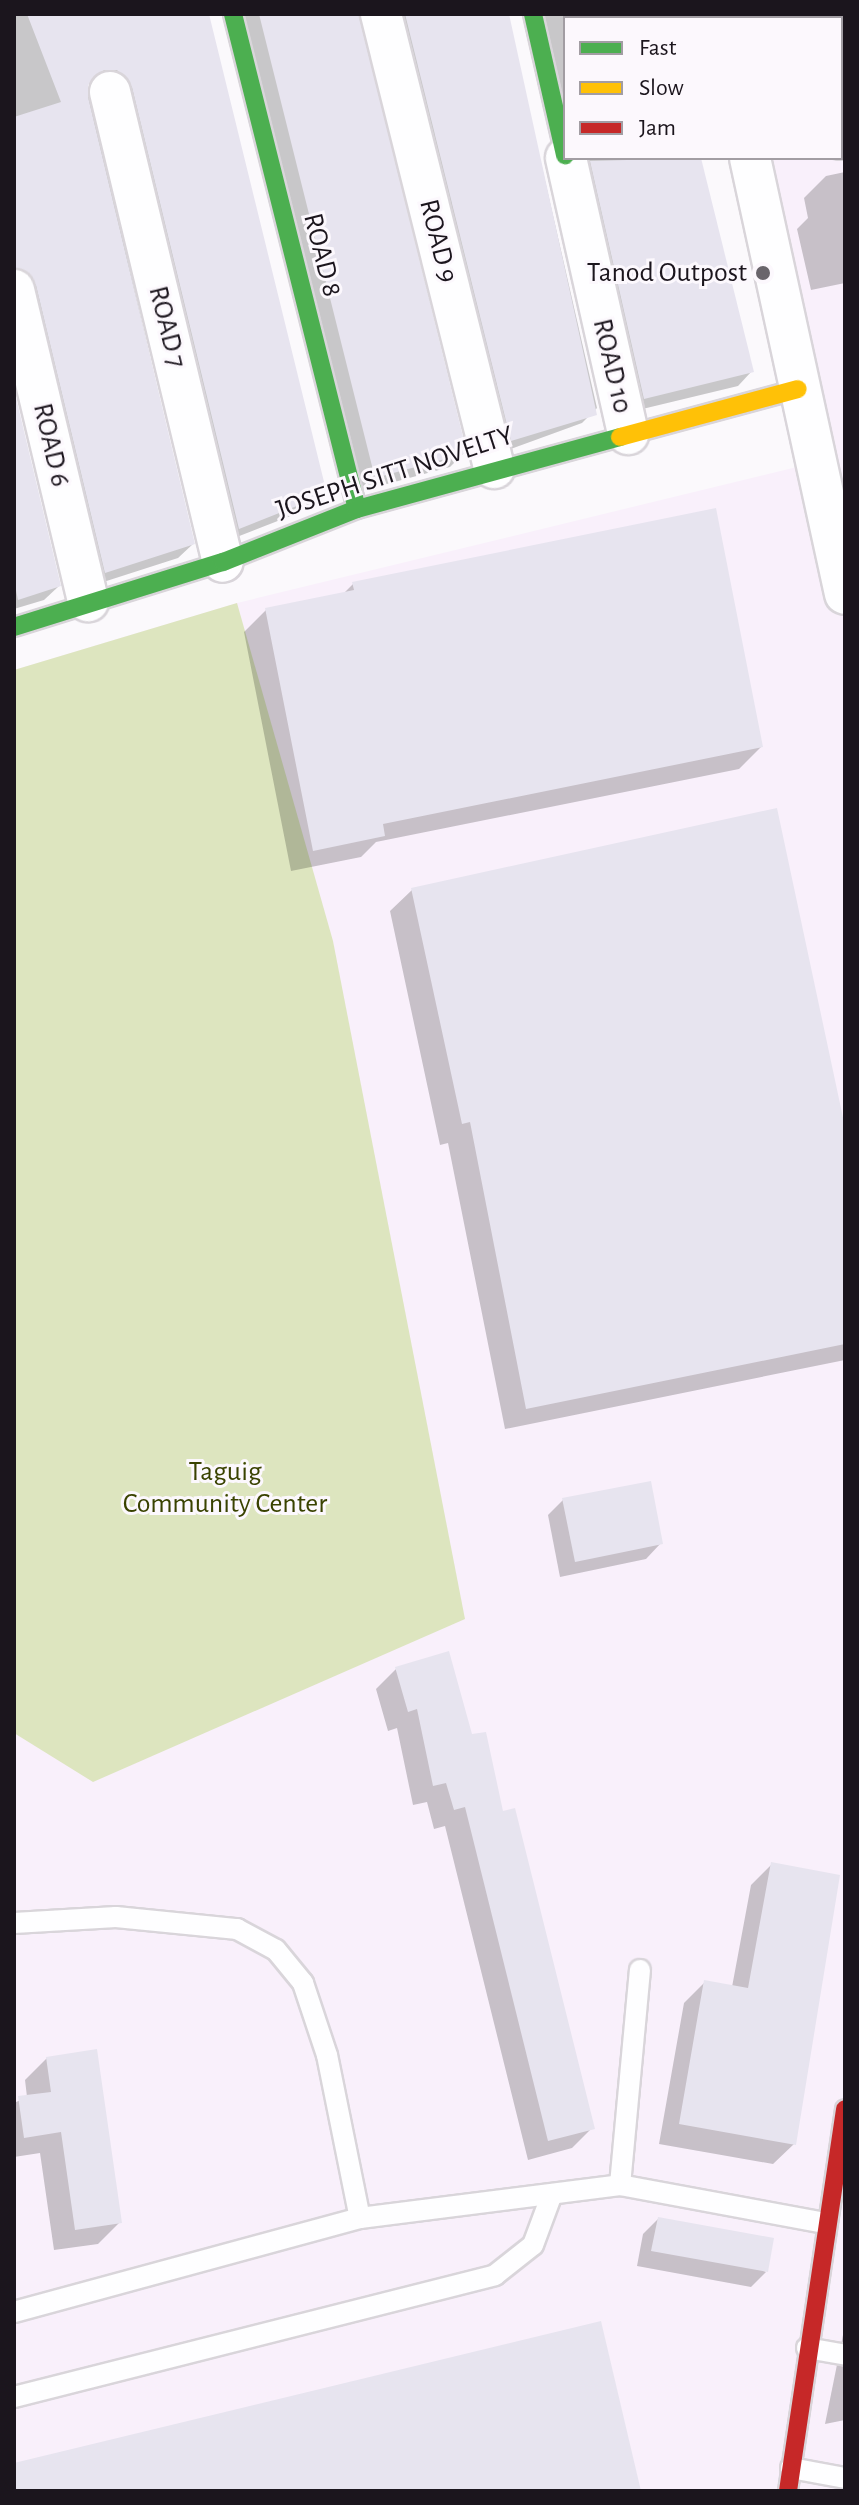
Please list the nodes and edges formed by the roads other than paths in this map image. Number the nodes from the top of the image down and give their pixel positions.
1 (233, 14) edge
2 (381, 14) edge
3 (533, 14) edge
4 (110, 92) dead end
5 (563, 148) edge
6 (566, 160) edge
7 (755, 160) edge
8 (14, 290) edge
9 (798, 389) junction
10 (628, 434) junction
11 (494, 468) junction
12 (357, 509) junction
13 (223, 562) junction
14 (845, 594) edge
15 (88, 601) junction
16 (14, 627) edge
17 (14, 1923) edge
18 (640, 1970) dead end
19 (845, 2109) edge
20 (842, 2152) edge
21 (620, 2185) junction
22 (552, 2194) junction
23 (360, 2218) junction
24 (826, 2223) junction
25 (14, 2312) edge
26 (807, 2348) junction
27 (845, 2355) edge
28 (14, 2397) edge
29 (791, 2468) junction
30 (845, 2478) edge
31 (788, 2491) edge

1 - 12 street, ROAD 8
2 - 11 street, ROAD 9
3 - 5 street, ROAD 10
4 - 13 street, ROAD 7
6 - 10 street, ROAD 10
7 - 9 street
8 - 15 street, ROAD 6
9 - 10 street, JOSEPH SITT NOVELTY
9 - 14 street
10 - 11 street, JOSEPH SITT NOVELTY
11 - 12 street, JOSEPH SITT NOVELTY
12 - 13 street, JOSEPH SITT NOVELTY
13 - 15 street, JOSEPH SITT NOVELTY
15 - 16 street, JOSEPH SITT NOVELTY
17 - 23 lane
18 - 21 lane
19 - 20 street
20 - 24 street
21 - 22 lane
21 - 24 lane
22 - 23 lane
22 - 28 lane
23 - 25 lane
24 - 26 street
26 - 27 lane
26 - 29 street
29 - 30 lane
29 - 31 street

